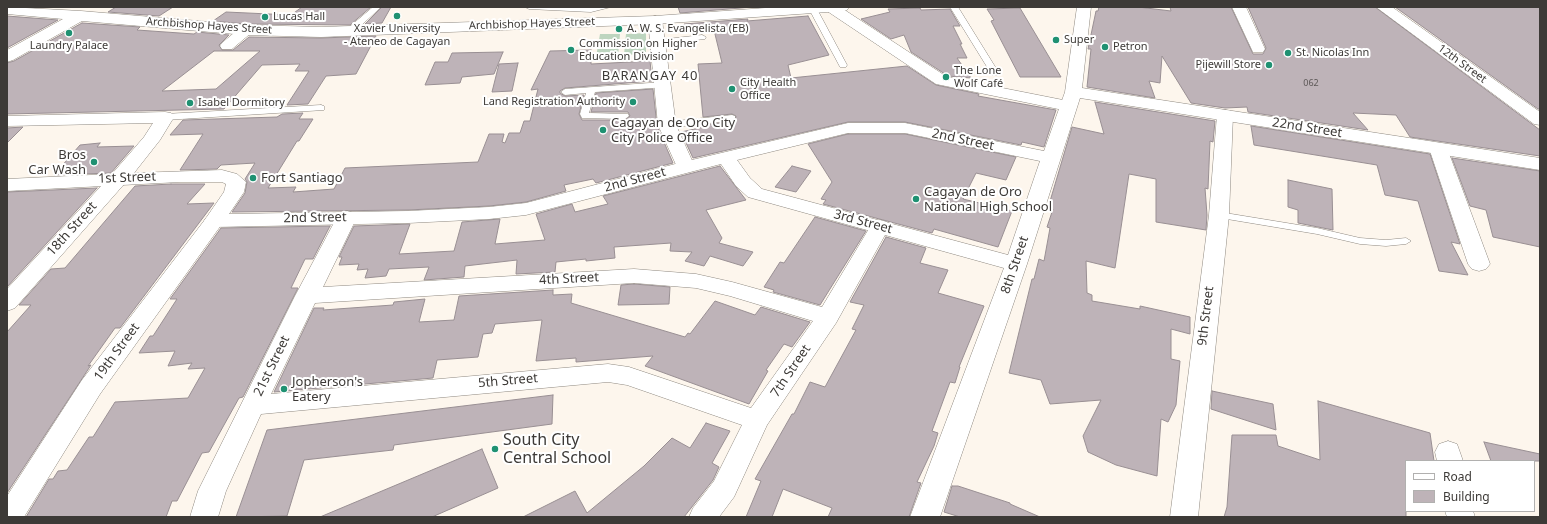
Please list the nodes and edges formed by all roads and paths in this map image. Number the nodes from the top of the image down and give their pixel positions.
1 (95, 7) edge
2 (377, 7) edge
3 (530, 7) edge
4 (613, 7) edge
5 (837, 7) edge
6 (954, 7) edge
7 (1084, 7) edge
8 (1238, 7) edge
9 (1383, 7) edge
10 (814, 9) junction
11 (7, 10) edge
12 (607, 14) edge
13 (79, 16) junction
14 (655, 20) junction
15 (246, 30) junction
16 (350, 32) junction
17 (702, 37) dead end
18 (658, 42) junction
19 (227, 46) dead end
20 (1258, 49) dead end
21 (9, 54) edge
22 (844, 65) dead end
23 (995, 73) dead end
24 (664, 85) junction
25 (591, 91) junction
26 (565, 92) dead end
27 (1071, 99) junction
28 (321, 108) dead end
29 (625, 116) dead end
30 (1224, 116) junction
31 (165, 117) junction
32 (732, 118) dead end
33 (1540, 120) edge
34 (7, 121) edge
35 (667, 126) junction
36 (1438, 148) junction
37 (726, 158) junction
38 (1051, 158) junction
39 (1540, 164) edge
40 (686, 167) junction
41 (119, 178) junction
42 (7, 184) edge
43 (234, 192) joint
44 (1219, 215) junction
45 (347, 217) junction
46 (214, 221) junction
47 (880, 226) junction
48 (1406, 240) dead end
49 (1016, 264) junction
50 (1479, 264) dead end
51 (306, 296) junction
52 (7, 302) edge
53 (828, 317) junction
54 (253, 405) junction
55 (757, 420) junction
56 (9, 517) edge
57 (204, 517) edge
58 (703, 517) edge
59 (925, 517) edge
60 (1184, 517) edge

1 - 13 street
2 - 16 lane
3 - 12 lane
4 - 12 lane
5 - 10 street, Archbishop Hayes Street
5 - 27 street
6 - 23 lane
7 - 27 street, 8th Street
8 - 20 street
9 - 33 street, 12th Street
10 - 14 street, Archbishop Hayes Street
10 - 22 lane
11 - 13 street, Archbishop Hayes Street
12 - 14 street, Archbishop Hayes Street
12 - 16 street, Archbishop Hayes Street
13 - 15 street, Archbishop Hayes Street
13 - 21 street
14 - 18 street
15 - 16 street, Archbishop Hayes Street
15 - 19 street
17 - 18 lane
18 - 24 street
24 - 25 lane
24 - 35 street
25 - 26 lane
25 - 29 lane
27 - 30 street, 22nd Street
27 - 38 street, 8th Street
28 - 31 lane
30 - 36 street, 22nd Street
30 - 44 street, 9th Street
31 - 34 street
31 - 41 street, 18th Street
32 - 35 lane
35 - 40 street
36 - 39 street, 22nd Street
36 - 50 street
37 - 38 street, 2nd Street
37 - 40 street, 2nd Street
37 - 47 street, 3rd Street
38 - 49 street, 8th Street
40 - 45 street, 2nd Street
41 - 42 street, 1st Street
41 - 43 street, 1st Street
41 - 52 street, 18th Street
43 - 46 street, 19th Street
44 - 48 lane
44 - 60 street, 9th Street
45 - 46 street, 2nd Street
45 - 51 street, 21st Street
46 - 56 street, 19th Street
47 - 49 street, 3rd Street
47 - 53 street, 7th Street
49 - 59 street, 8th Street
51 - 53 street, 4th Street
51 - 54 street, 21st Street
53 - 55 street, 7th Street
54 - 55 street, 5th Street
54 - 57 street, 21st Street
55 - 58 street, 7th Street

